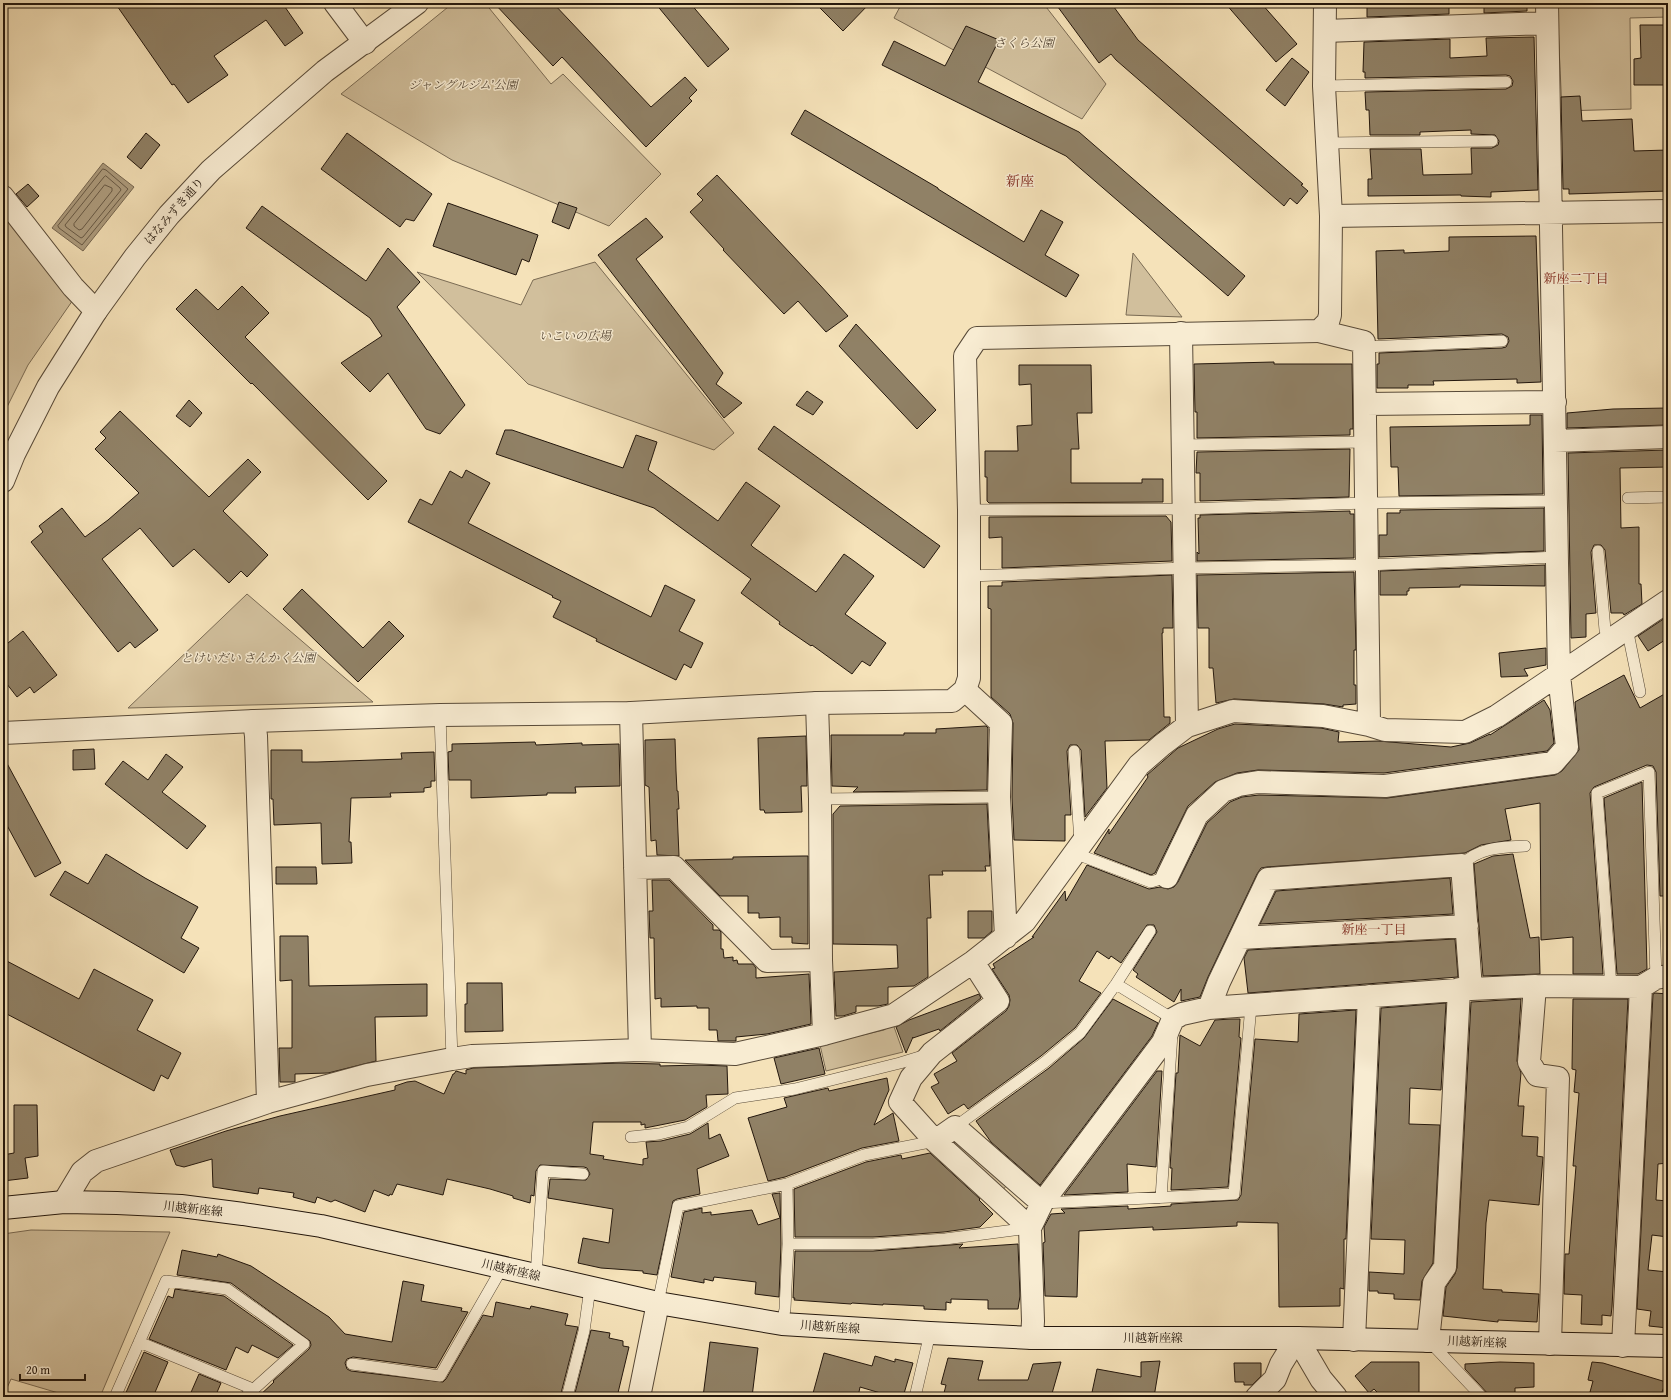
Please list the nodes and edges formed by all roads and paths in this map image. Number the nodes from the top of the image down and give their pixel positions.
1 (335, 3) edge
2 (417, 3) edge
3 (1325, 3) edge
4 (1547, 13) edge
5 (1325, 31) junction
6 (365, 43) junction
7 (1506, 82) dead end
8 (1324, 86) junction
9 (1492, 141) dead end
10 (1327, 144) junction
11 (3, 197) edge
12 (1668, 211) edge
13 (1552, 213) junction
14 (1330, 216) junction
15 (96, 311) junction
16 (1319, 331) junction
17 (1181, 333) junction
18 (1502, 341) dead end
19 (1364, 347) junction
20 (1555, 402) junction
21 (1366, 404) junction
22 (1668, 437) edge
23 (1555, 441) junction
24 (1366, 442) junction
25 (1183, 445) junction
26 (3, 481) edge
27 (1668, 497) edge
28 (1628, 498) dead end
29 (1556, 501) junction
30 (1366, 503) junction
31 (1184, 509) junction
32 (970, 510) junction
33 (1598, 551) dead end
34 (1557, 557) junction
35 (1368, 564) junction
36 (1185, 568) junction
37 (969, 576) junction
38 (1668, 601) edge
39 (1618, 634) junction
40 (1559, 675) junction
41 (965, 690) junction
42 (1640, 692) dead end
43 (817, 704) junction
44 (631, 713) junction
45 (440, 716) junction
46 (254, 721) junction
47 (1369, 725) junction
48 (1187, 726) junction
49 (3, 733) edge
50 (1074, 751) dead end
51 (999, 797) junction
52 (820, 800) junction
53 (1525, 846) dead end
54 (1077, 849) junction
55 (1462, 865) junction
56 (635, 868) junction
57 (1167, 877) joint
58 (1467, 926) junction
59 (1150, 931) dead end
60 (1006, 937) junction
61 (1241, 938) junction
62 (821, 960) junction
63 (973, 962) junction
64 (1655, 980) edge
65 (1116, 984) junction
66 (1535, 986) junction
67 (1611, 987) junction
68 (1465, 989) junction
69 (1370, 996) junction
70 (1251, 1006) junction
71 (1209, 1008) junction
72 (1174, 1019) junction
73 (824, 1034) junction
74 (640, 1050) junction
75 (932, 1053) junction
76 (452, 1059) junction
77 (268, 1102) junction
78 (955, 1127) junction
79 (631, 1137) dead end
80 (935, 1141) junction
81 (583, 1174) dead end
82 (787, 1184) junction
83 (1161, 1198) junction
84 (64, 1202) junction
85 (1042, 1202) junction
86 (3, 1208) edge
87 (1030, 1228) junction
88 (788, 1244) junction
89 (502, 1268) junction
90 (536, 1276) junction
91 (590, 1288) junction
92 (658, 1303) junction
93 (782, 1324) junction
94 (930, 1333) junction
95 (1032, 1338) junction
96 (1297, 1338) junction
97 (1354, 1340) junction
98 (1428, 1341) junction
99 (139, 1342) junction
100 (1550, 1344) junction
101 (1623, 1346) junction
102 (1668, 1346) edge
103 (352, 1364) dead end
104 (249, 1393) edge
105 (115, 1397) edge
106 (567, 1397) edge
107 (639, 1397) edge
108 (915, 1397) edge
109 (1257, 1397) edge
110 (1336, 1397) edge
111 (1482, 1397) edge

1 - 6 street
2 - 6 street, はなみずき通り
3 - 5 street
4 - 5 street
4 - 13 street
5 - 8 street
6 - 15 street, はなみずき通り
7 - 8 lane
8 - 10 street
9 - 10 lane
10 - 14 street
11 - 15 street
12 - 13 street
13 - 14 street
13 - 20 street
14 - 16 street
15 - 26 street, はなみずき通り
16 - 17 street
16 - 19 street
17 - 25 street
17 - 32 street
18 - 19 lane
19 - 21 street
20 - 21 street
20 - 23 street
21 - 24 street
22 - 23 street
23 - 29 street
24 - 25 lane
24 - 30 street
25 - 31 street
27 - 28 lane
29 - 30 lane
29 - 34 street
30 - 31 lane
30 - 35 street
31 - 32 lane
31 - 36 street
32 - 37 street
33 - 39 lane
34 - 35 lane
34 - 40 street
35 - 36 lane
35 - 47 street
36 - 37 lane
36 - 48 street
37 - 41 street
38 - 39 street
39 - 40 street
39 - 42 lane
40 - 47 street
40 - 57 street
41 - 43 street
41 - 51 street
43 - 44 street
43 - 52 street
44 - 45 street
44 - 56 street
45 - 46 street
45 - 76 lane
46 - 49 street
46 - 77 street
47 - 48 street
48 - 54 street
50 - 54 lane
51 - 52 lane
51 - 60 street
52 - 62 street
53 - 55 lane
54 - 57 lane
54 - 60 street
55 - 58 street
55 - 61 street
56 - 62 street
56 - 74 street
58 - 61 street
58 - 68 street
59 - 65 lane
60 - 63 street
61 - 71 street
62 - 73 street
63 - 73 street
63 - 75 street
64 - 67 street
64 - 67 lane
64 - 101 street
65 - 72 lane
65 - 78 lane
66 - 67 street
66 - 68 street
66 - 100 street
68 - 69 street
68 - 98 street
69 - 70 street
69 - 97 street
70 - 71 street
70 - 83 lane
71 - 72 street
72 - 83 lane
72 - 85 street
73 - 74 street
74 - 76 street
75 - 79 lane
75 - 80 street
76 - 77 street
77 - 84 street
78 - 80 street
78 - 85 street
80 - 82 lane
80 - 87 street
81 - 90 lane
82 - 88 lane
82 - 92 lane
83 - 85 lane
84 - 86 street, 川越新座線
84 - 89 street, 川越新座線
85 - 87 street
87 - 88 lane
87 - 95 street
88 - 93 lane
89 - 90 street, 川越新座線
89 - 103 lane
90 - 91 street, 川越新座線
91 - 92 street, 川越新座線
91 - 106 lane
92 - 93 street, 川越新座線
92 - 107 street
93 - 94 street, 川越新座線
94 - 95 street, 川越新座線
94 - 108 lane
95 - 96 street, 川越新座線
96 - 97 street, 川越新座線
96 - 109 street
96 - 110 street
97 - 98 street, 川越新座線
98 - 100 street, 川越新座線
98 - 111 lane
99 - 104 lane
99 - 104 lane
99 - 105 lane
100 - 101 street, 川越新座線
101 - 102 street, 川越新座線

